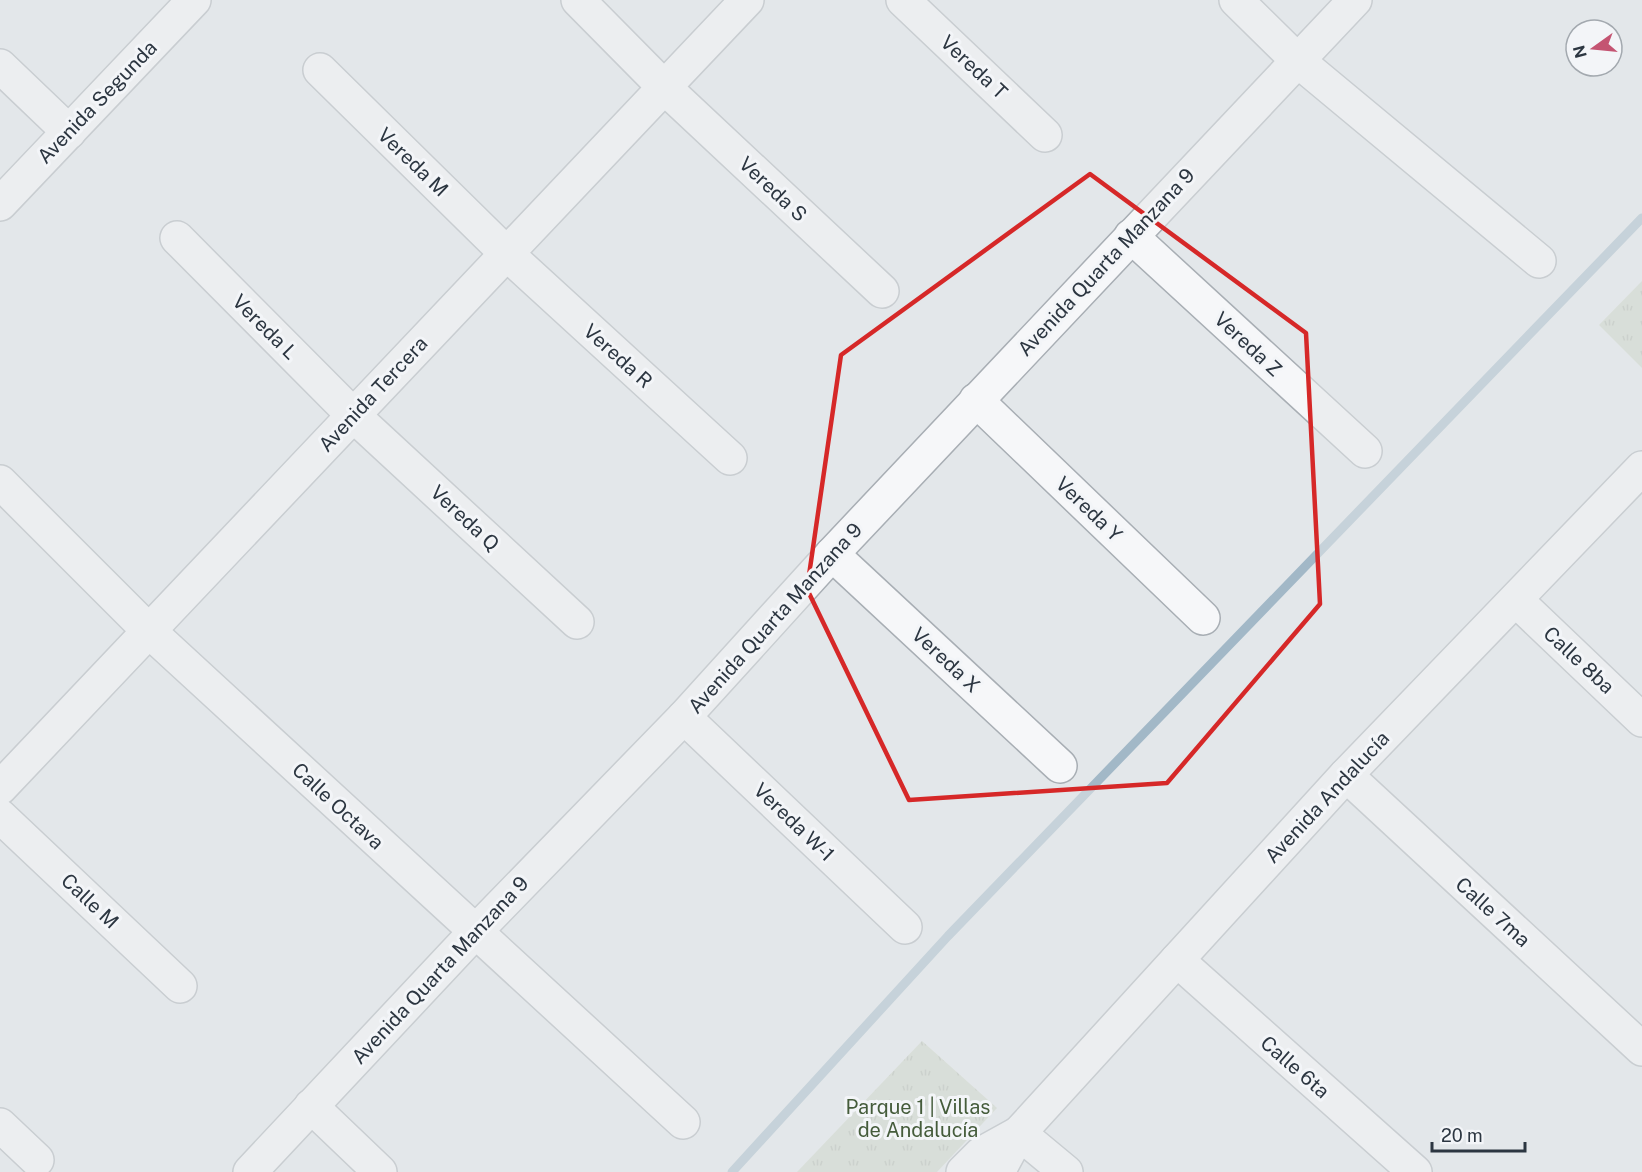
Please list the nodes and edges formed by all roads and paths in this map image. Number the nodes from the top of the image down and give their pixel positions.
1 (194, 0) edge
2 (578, 0) edge
3 (747, 0) edge
4 (903, 0) edge
5 (1236, 0) edge
6 (1355, 0) edge
7 (1297, 60) junction
8 (0, 66) edge
9 (320, 70) dead end
10 (664, 87) junction
11 (69, 132) junction
12 (1045, 135) dead end
13 (0, 204) edge
14 (1131, 237) junction
15 (177, 238) dead end
16 (506, 254) junction
17 (1539, 261) dead end
18 (882, 291) dead end
19 (976, 400) junction
20 (353, 415) junction
21 (1365, 451) dead end
22 (730, 458) dead end
23 (1642, 468) edge
24 (0, 482) edge
25 (832, 554) junction
26 (1516, 600) junction
27 (1203, 618) dead end
28 (577, 622) dead end
29 (149, 631) junction
30 (684, 717) junction
31 (1642, 720) edge
32 (1060, 766) dead end
33 (1346, 775) junction
34 (0, 788) edge
35 (0, 816) edge
36 (904, 927) dead end
37 (475, 932) junction
38 (1177, 960) junction
39 (180, 986) dead end
40 (1642, 1049) edge
41 (311, 1106) junction
42 (683, 1122) dead end
43 (0, 1125) edge
44 (1019, 1133) junction
45 (37, 1160) dead end
46 (250, 1172) edge
47 (380, 1172) edge
48 (963, 1172) edge
49 (998, 1172) edge
50 (1066, 1172) edge
51 (1415, 1172) edge

1 - 11 street, Avenida Segunda
2 - 10 street, Vereda S
3 - 10 street, Avenida Tercera
4 - 12 street, Vereda T
5 - 7 street
6 - 7 street, Avenida Quarta Manzana 9
7 - 14 street, Avenida Quarta Manzana 9
7 - 17 street
8 - 11 street
9 - 16 street, Vereda M
10 - 16 street, Avenida Tercera
10 - 18 street, Vereda S
11 - 13 street, Avenida Segunda
14 - 19 street, Avenida Quarta Manzana 9
14 - 21 street, Vereda Z
15 - 20 street, Vereda L
16 - 20 street, Avenida Tercera
16 - 22 street, Vereda R
19 - 25 street, Avenida Quarta Manzana 9
19 - 27 street, Vereda Y
20 - 28 street, Vereda Q
20 - 29 street, Avenida Tercera
23 - 26 street, Avenida Andalucía
24 - 29 street, Calle Octava
25 - 30 street, Avenida Quarta Manzana 9
25 - 32 street, Vereda X
26 - 31 street, Calle 8ba
26 - 33 street, Avenida Andalucía
29 - 34 street, Avenida Tercera
29 - 37 street, Calle Octava
30 - 36 street, Vereda W-1
30 - 37 street, Avenida Quarta Manzana 9
33 - 38 street, Avenida Andalucía
33 - 40 street, Calle 7ma
35 - 39 street, Calle M
37 - 41 street, Avenida Quarta Manzana 9
37 - 42 street, Calle Octava
38 - 44 street, Avenida Andalucía
38 - 51 street, Calle 6ta
41 - 46 street, Avenida Quarta Manzana 9
41 - 47 street
43 - 45 street
44 - 48 street, Avenida Andalucía
44 - 49 street, Avenida Andalucía
44 - 50 street

